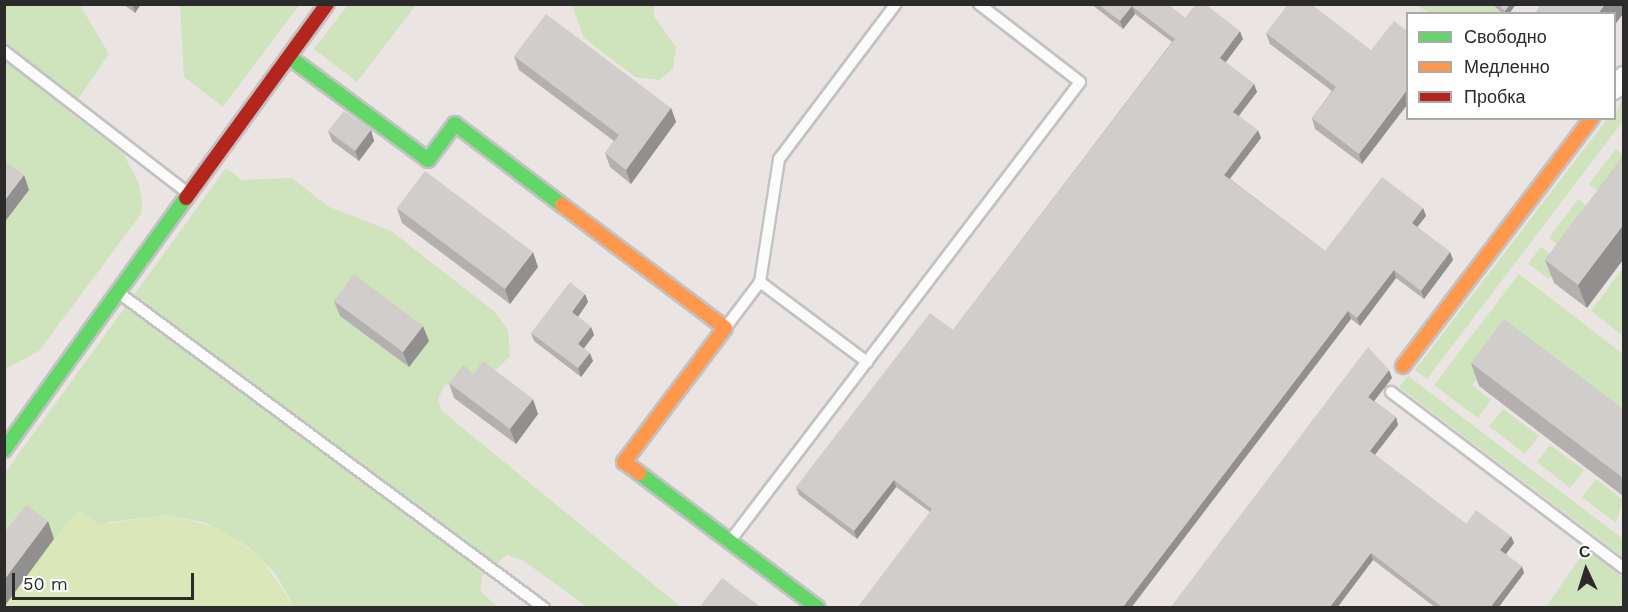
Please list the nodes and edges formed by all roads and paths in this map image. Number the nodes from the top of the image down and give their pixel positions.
1 (327, 4) edge
2 (896, 4) edge
3 (979, 4) edge
4 (4, 51) edge
5 (289, 57) junction
6 (1590, 120) edge
7 (189, 195) junction
8 (760, 282) junction
9 (118, 292) junction
10 (725, 328) junction
11 (867, 362) junction
12 (1403, 366) dead end
13 (1391, 392) dead end
14 (4, 450) edge
15 (730, 542) junction
16 (1623, 568) edge
17 (544, 608) edge
18 (818, 608) edge

1 - 5 street
2 - 8 lane
3 - 11 lane
4 - 7 lane
5 - 7 street
5 - 10 street
6 - 12 street
7 - 9 street
8 - 10 lane
8 - 11 lane
9 - 14 street
9 - 17 lane
10 - 15 street
11 - 15 lane
13 - 16 lane
15 - 18 street

